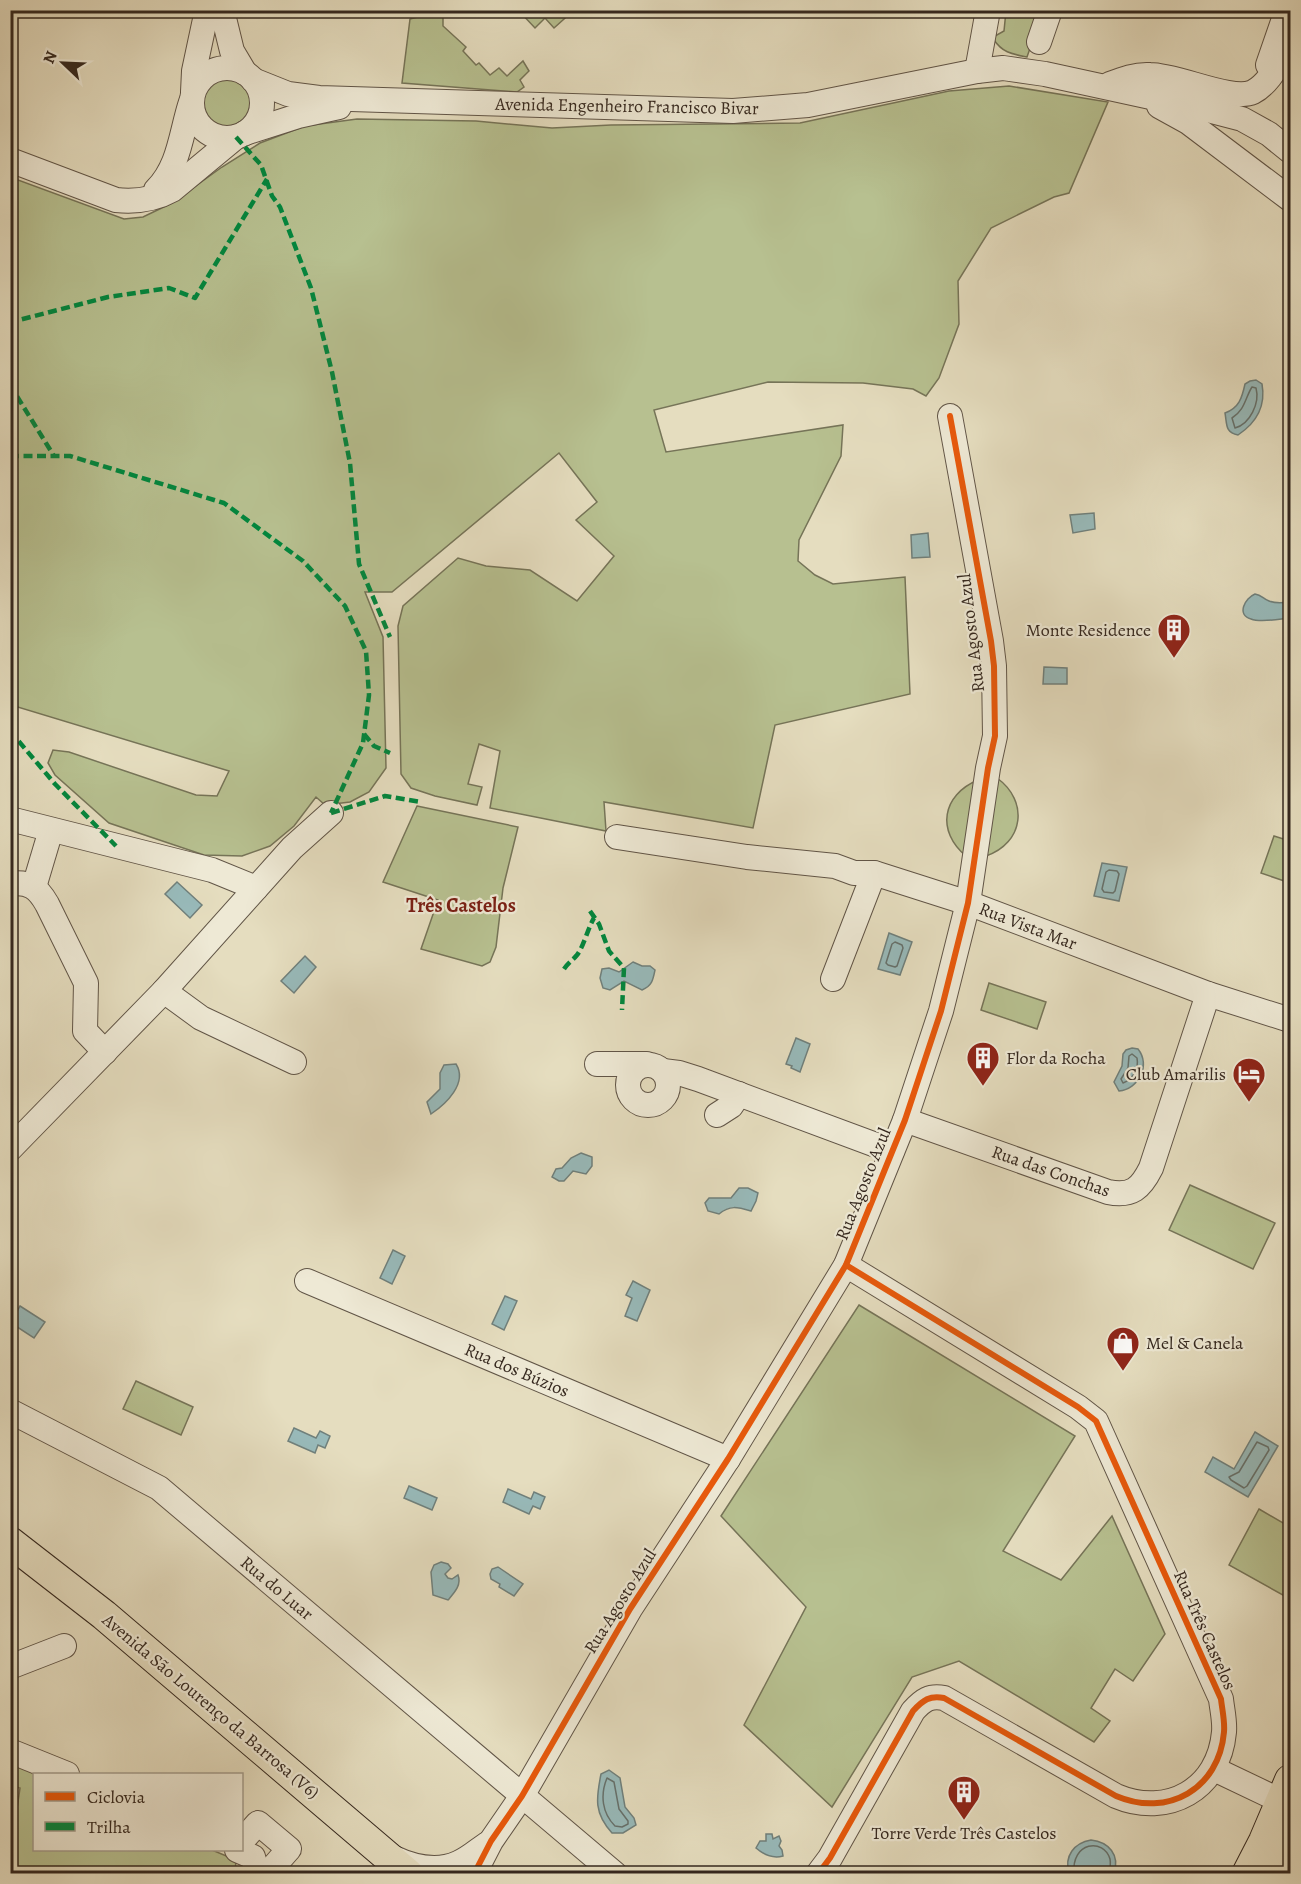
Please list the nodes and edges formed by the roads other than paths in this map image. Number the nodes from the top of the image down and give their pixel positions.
1 (207, 10) edge
2 (222, 10) edge
3 (988, 10) edge
4 (1050, 10) edge
5 (1287, 10) edge
6 (1039, 42) dead end
7 (1290, 46) edge
8 (977, 71) junction
9 (249, 76) junction
10 (1261, 85) junction
11 (1105, 86) junction
12 (1137, 92) junction
13 (192, 97) junction
14 (377, 100) junction
15 (240, 136) junction
16 (1290, 151) edge
17 (10, 160) edge
18 (146, 199) junction
19 (1290, 199) edge
20 (950, 416) dead end
21 (331, 813) dead end
22 (10, 819) edge
23 (51, 830) junction
24 (617, 837) dead end
25 (874, 873) junction
26 (22, 886) edge
27 (256, 888) junction
28 (968, 903) junction
29 (834, 979) dead end
30 (164, 991) junction
31 (1208, 994) junction
32 (1290, 1020) edge
33 (105, 1052) junction
34 (294, 1062) dead end
35 (597, 1064) dead end
36 (655, 1068) junction
37 (739, 1094) junction
38 (717, 1115) dead end
39 (905, 1120) junction
40 (10, 1149) edge
41 (886, 1149) junction
42 (846, 1265) junction
43 (307, 1281) dead end
44 (10, 1411) edge
45 (728, 1459) junction
46 (10, 1542) edge
47 (10, 1567) edge
48 (64, 1646) dead end
49 (10, 1667) edge
50 (10, 1751) edge
51 (1214, 1769) junction
52 (65, 1773) edge
53 (1286, 1790) edge
54 (522, 1796) junction
55 (1290, 1834) edge
56 (243, 1840) edge
57 (491, 1841) junction
58 (239, 1851) edge
59 (382, 1864) edge
60 (818, 1873) edge
61 (258, 1874) edge
62 (267, 1874) edge
63 (408, 1874) edge
64 (474, 1874) edge
65 (615, 1874) edge
66 (1247, 1874) edge
67 (1272, 1874) edge

1 - 13 street
2 - 9 street
3 - 8 street
4 - 6 street
5 - 10 street
7 - 10 street
8 - 11 street, Avenida Engenheiro Francisco Bivar
8 - 14 street, Avenida Engenheiro Francisco Bivar
9 - 13 street
9 - 14 street
9 - 15 street
10 - 11 street
11 - 12 street, Avenida Engenheiro Francisco Bivar
12 - 16 street, Avenida Engenheiro Francisco Bivar
12 - 19 street
13 - 15 street
13 - 18 street
14 - 15 street
15 - 18 street
17 - 18 street
20 - 28 street, Rua Agosto Azul
21 - 27 street
22 - 23 street
23 - 26 street
23 - 27 street
24 - 25 street, Rua Vista Mar
25 - 28 street, Rua Vista Mar
25 - 29 street
26 - 33 street
27 - 30 street
28 - 31 street, Rua Vista Mar
28 - 39 street, Rua Agosto Azul
30 - 33 street
30 - 34 street
31 - 32 street, Rua Vista Mar
31 - 39 street, Rua das Conchas
33 - 40 street
35 - 36 street
36 - 36 street
36 - 37 street
37 - 38 street
37 - 41 street
39 - 41 street, Rua Agosto Azul
41 - 42 street, Rua Agosto Azul
42 - 45 street, Rua Agosto Azul
42 - 51 street, Rua Três Castelos
43 - 45 street, Rua dos Búzios
44 - 54 street, Rua do Luar
45 - 54 street, Rua Agosto Azul
46 - 59 main road, Avenida São Lourenço da Barrosa (V6)
47 - 59 main road, Avenida São Lourenço da Barrosa (V6)
48 - 49 street
50 - 52 street
51 - 53 street
51 - 60 street, Rua Três Castelos
53 - 66 main road
54 - 57 street, Rua Agosto Azul
54 - 65 street
55 - 67 main road
56 - 62 street
57 - 59 street, Rua Agosto Azul
57 - 64 street, Rua Agosto Azul
58 - 61 street
59 - 63 main road, Avenida São Lourenço da Barrosa (V6)

